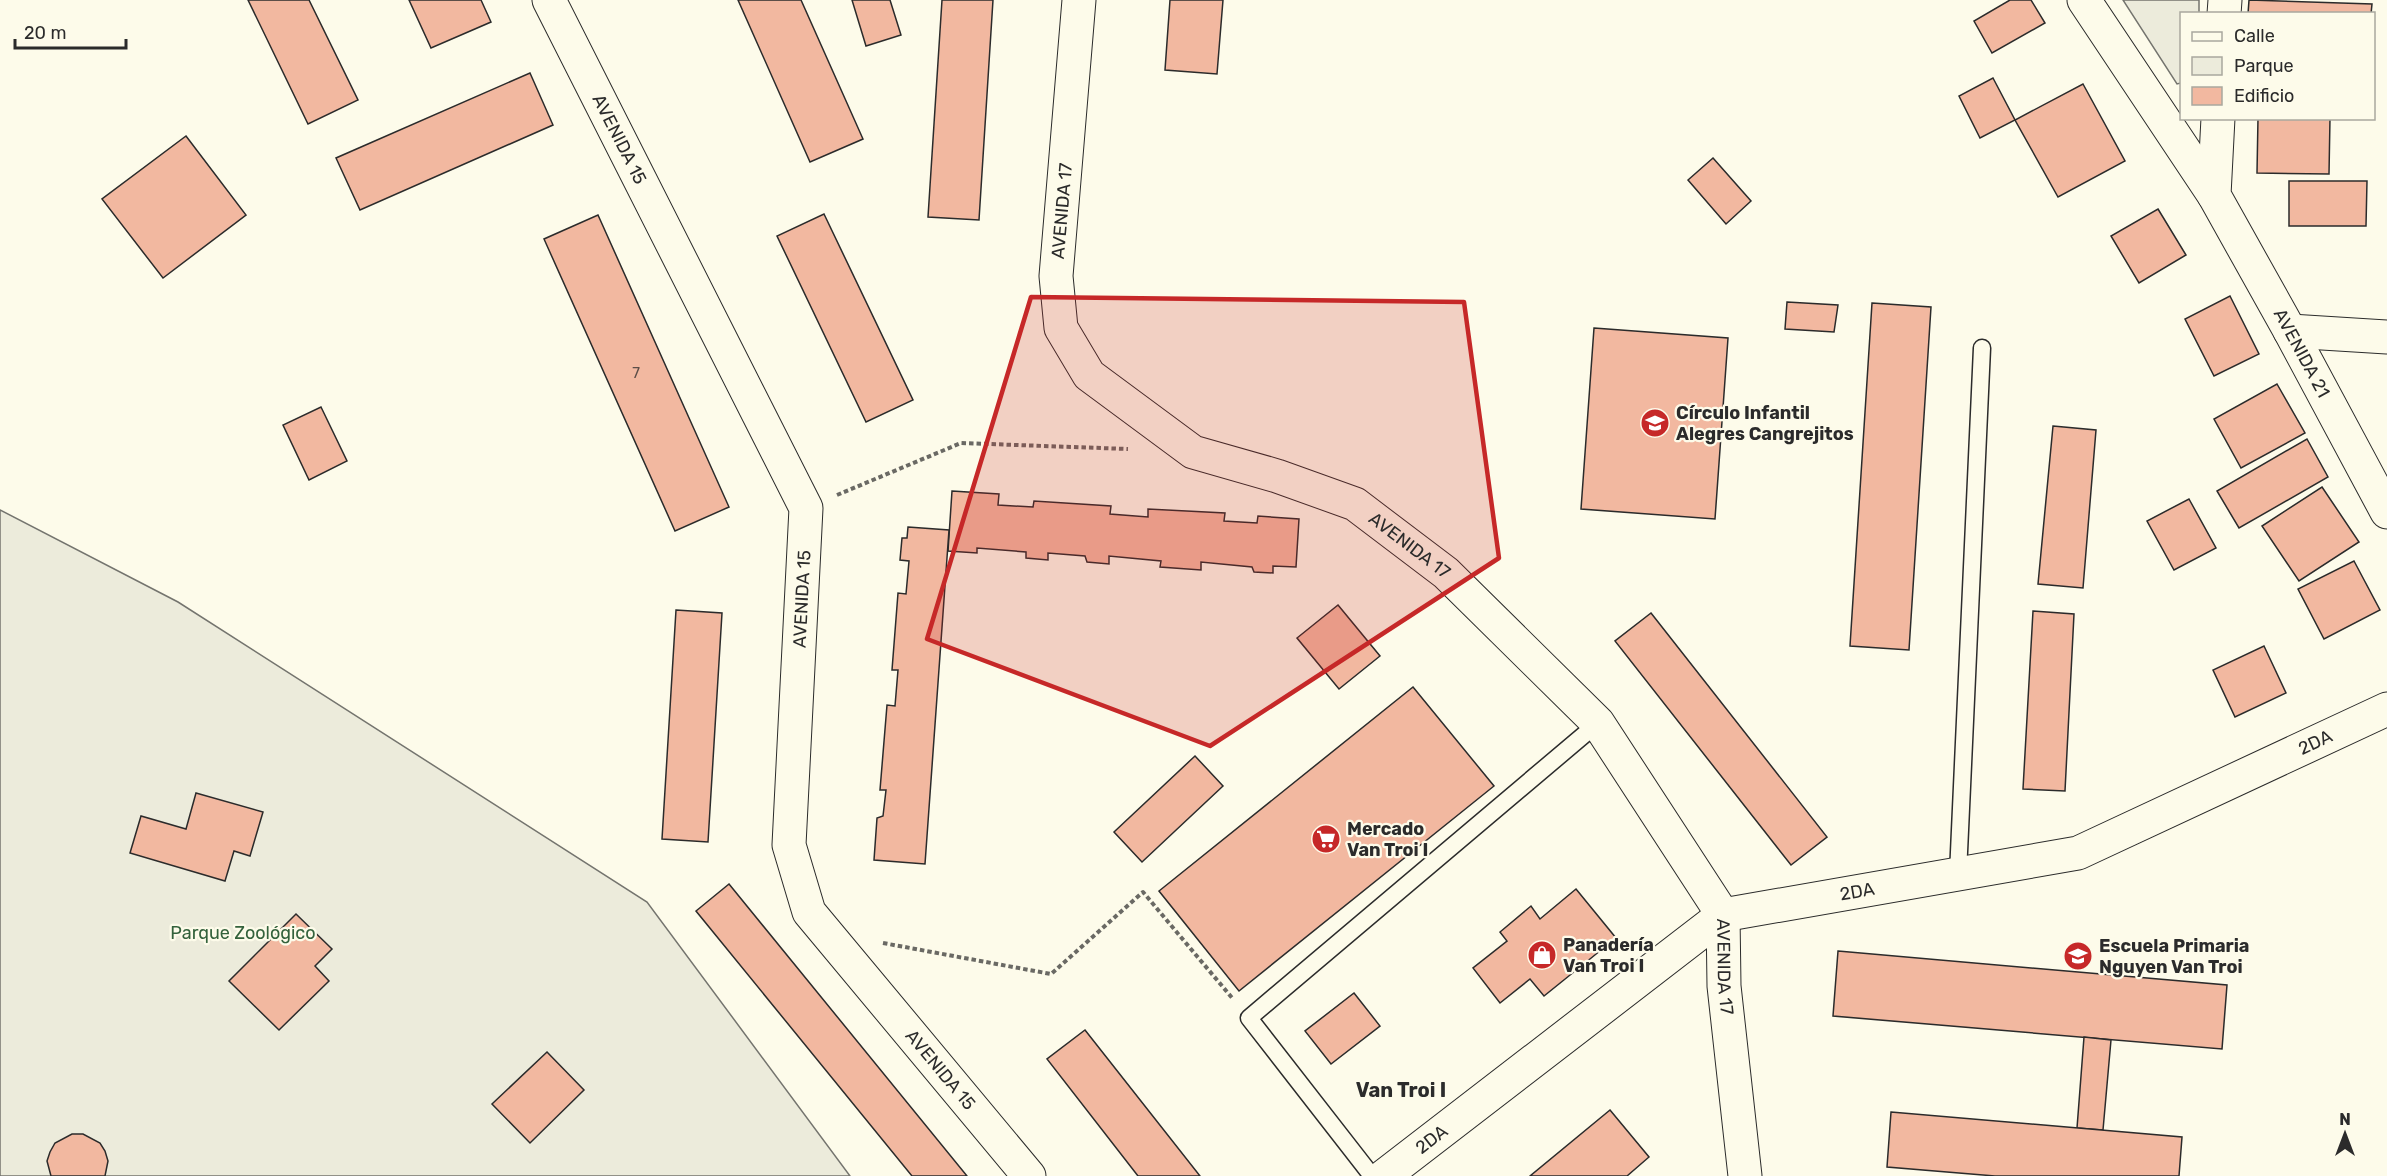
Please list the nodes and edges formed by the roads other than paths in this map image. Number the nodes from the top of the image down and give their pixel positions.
1 (549, 0) edge
2 (1079, 0) edge
3 (2084, 0) edge
4 (2218, 120) edge
5 (2214, 195) junction
6 (2290, 331) junction
7 (2387, 338) edge
8 (1982, 348) dead end
9 (2387, 512) edge
10 (2387, 709) edge
11 (1598, 723) junction
12 (1958, 874) junction
13 (1723, 915) junction
14 (1029, 1176) edge
15 (1372, 1176) edge
16 (1384, 1176) edge
17 (1745, 1176) edge

1 - 14 street, AVENIDA 15
2 - 11 street, AVENIDA 17
3 - 5 street, AVENIDA 21
4 - 5 street
5 - 6 street, AVENIDA 21
6 - 7 street
6 - 9 street, AVENIDA 21
8 - 12 lane
10 - 12 street, 2DA
11 - 13 street, AVENIDA 17
11 - 15 lane
12 - 13 street, 2DA
13 - 16 street, 2DA
13 - 17 street, AVENIDA 17

